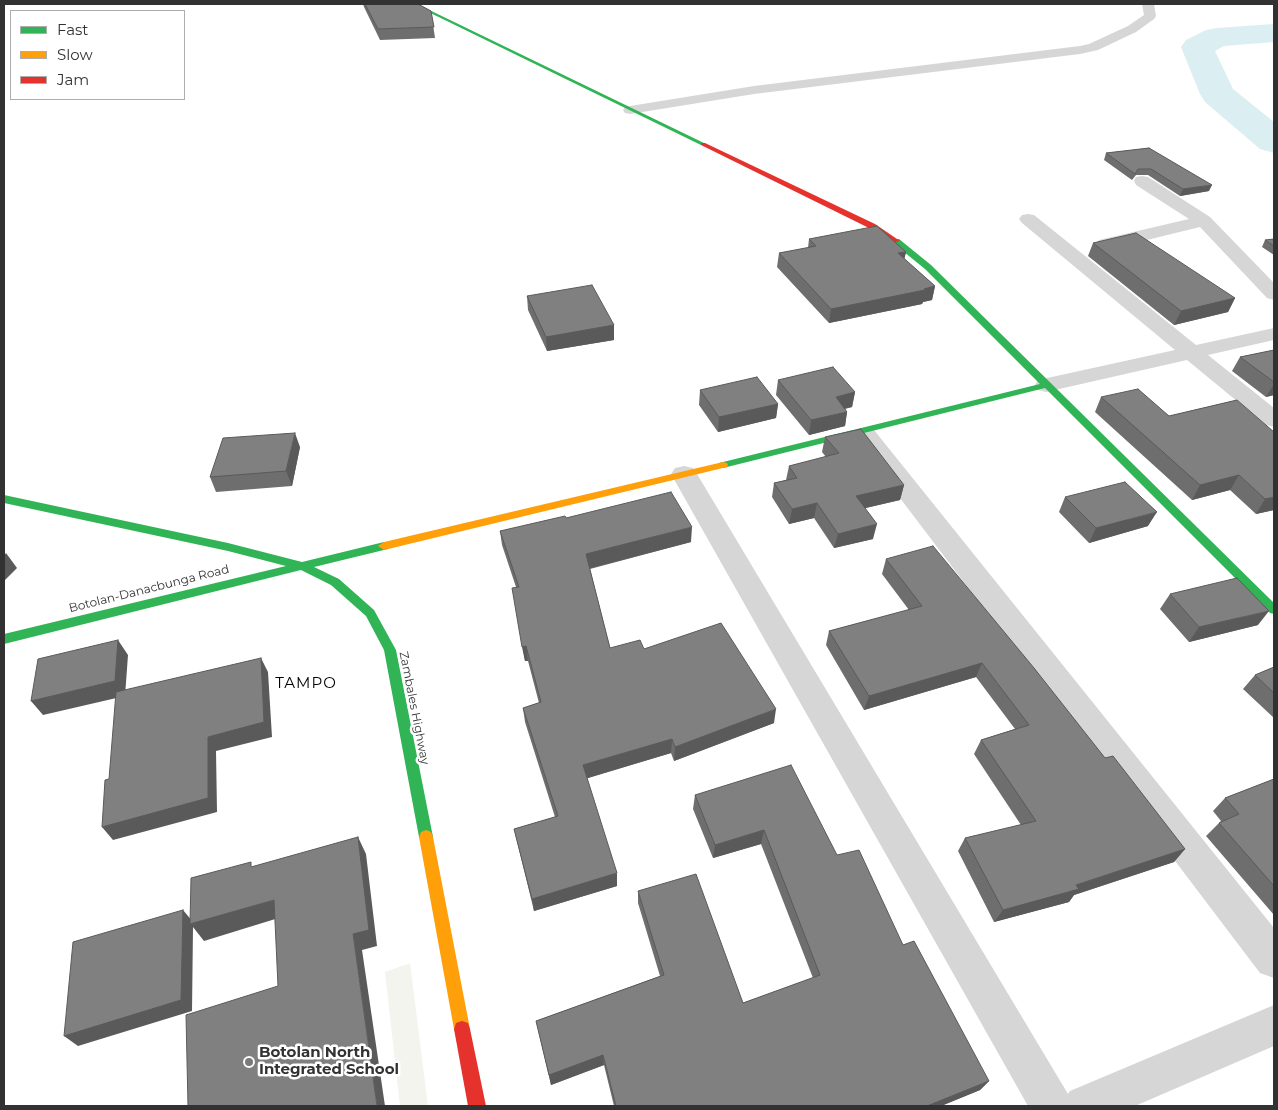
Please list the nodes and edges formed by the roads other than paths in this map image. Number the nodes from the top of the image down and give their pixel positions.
1 (414, 4) edge
2 (1148, 4) edge
3 (630, 110) junction
4 (1142, 181) dead end
5 (1028, 218) dead end
6 (1204, 221) junction
7 (1070, 253) junction
8 (1274, 294) edge
9 (1274, 334) edge
10 (1189, 352) junction
11 (1046, 385) junction
12 (1274, 420) edge
13 (863, 432) junction
14 (684, 474) junction
15 (4, 500) edge
16 (302, 566) junction
17 (1274, 610) edge
18 (4, 639) edge
19 (1274, 959) edge
20 (1274, 1025) edge
21 (477, 1106) edge
22 (1052, 1106) edge
23 (1084, 1106) edge

1 - 3 street
2 - 3 street
3 - 11 street
4 - 6 street
5 - 7 street
6 - 7 street
6 - 8 street
7 - 10 street
9 - 10 street
10 - 11 street
10 - 12 street
11 - 13 street, Botolan-Danacbunga Road
11 - 17 street
13 - 14 street, Botolan-Danacbunga Road
13 - 19 street
14 - 16 street, Botolan-Danacbunga Road
14 - 22 street
15 - 16 street, Zambales Highway
16 - 18 street, Botolan-Danacbunga Road
16 - 21 street, Zambales Highway
20 - 23 street

